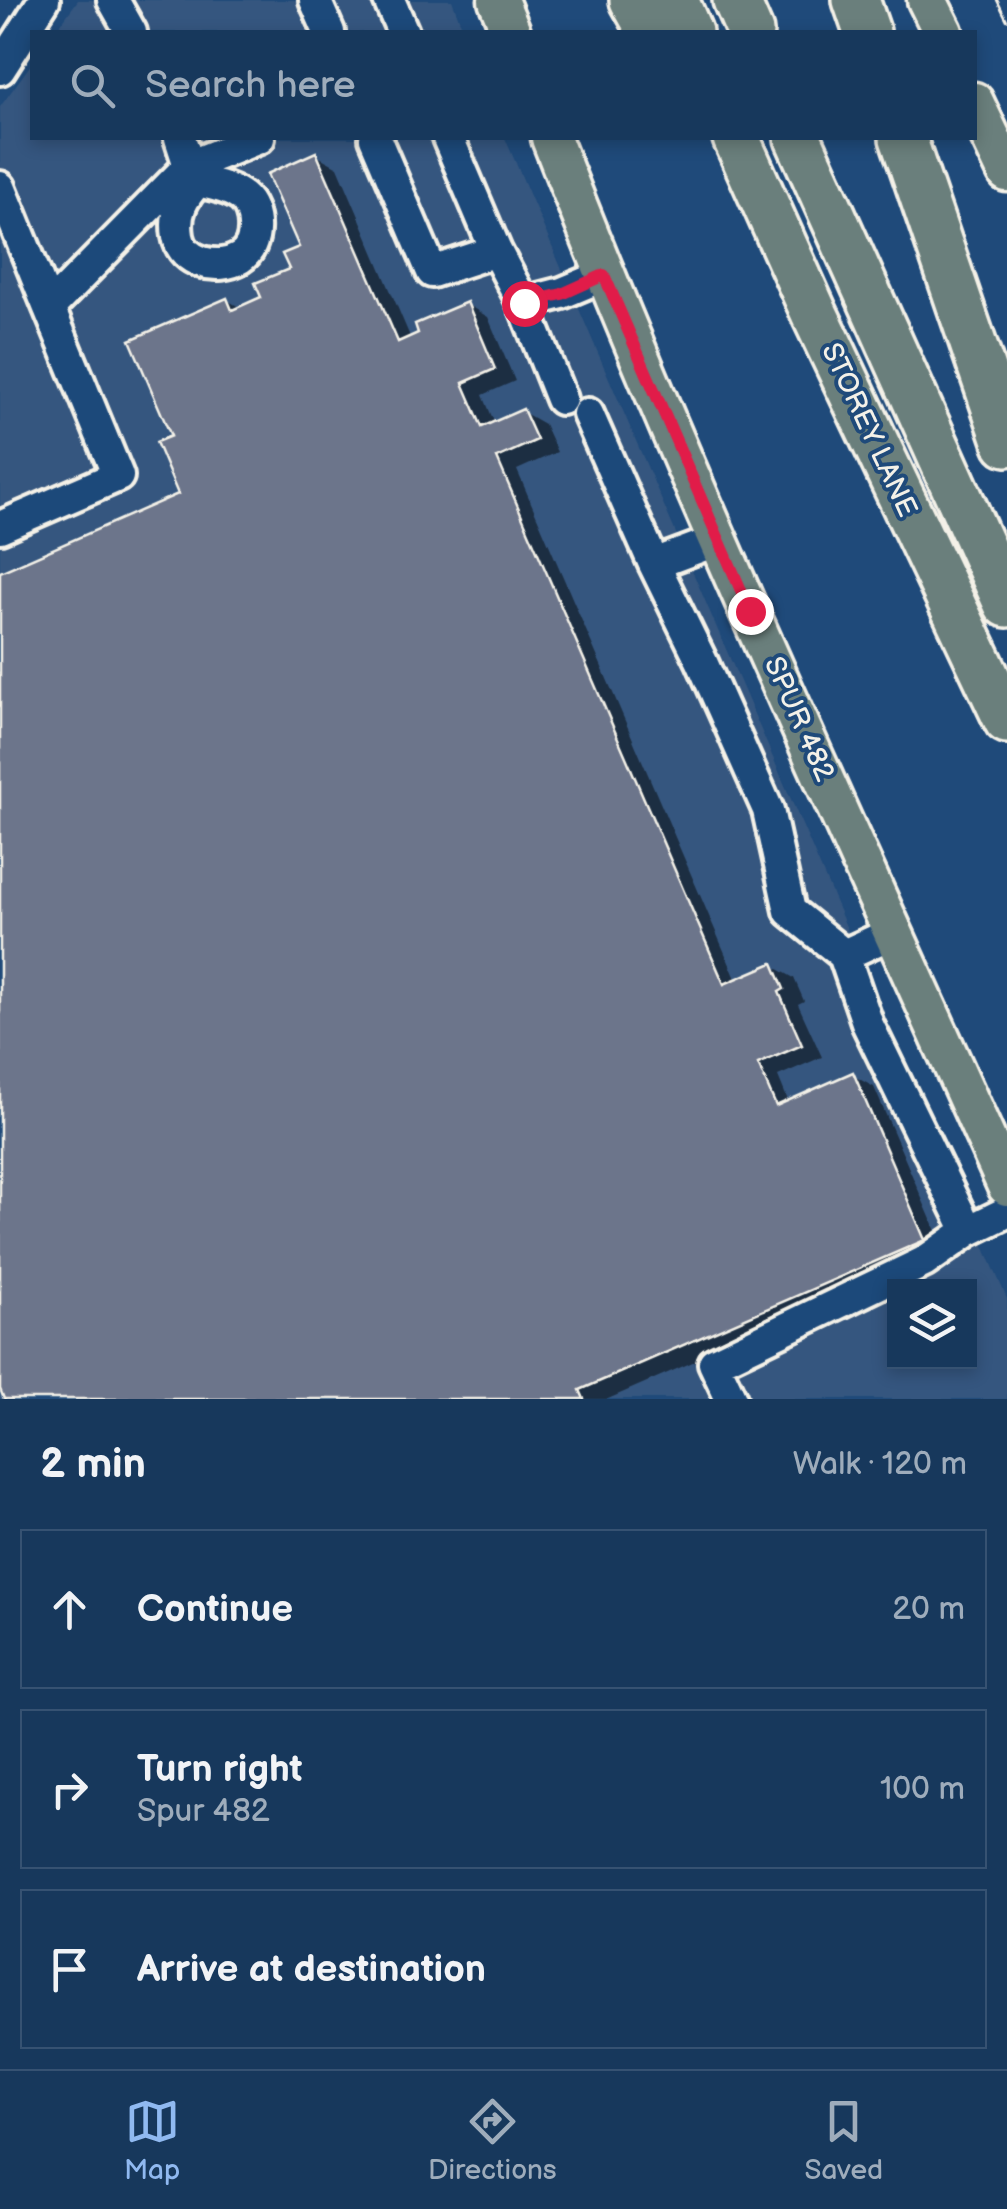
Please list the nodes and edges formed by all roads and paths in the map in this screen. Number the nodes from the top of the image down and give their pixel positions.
1 (44, 0) edge
2 (112, 0) edge
3 (314, 0) edge
4 (390, 0) edge
5 (498, 0) edge
6 (633, 0) edge
7 (675, 0) edge
8 (736, 0) edge
9 (856, 0) edge
10 (928, 0) edge
11 (130, 30) edge
12 (328, 30) edge
13 (402, 30) edge
14 (510, 30) edge
15 (650, 30) edge
16 (688, 30) edge
17 (749, 30) edge
18 (866, 30) edge
19 (942, 30) edge
20 (0, 69) edge
21 (977, 108) edge
22 (253, 140) edge
23 (377, 140) edge
24 (449, 140) edge
25 (553, 140) edge
26 (708, 140) edge
27 (737, 140) edge
28 (799, 140) edge
29 (904, 140) edge
30 (189, 162) edge
31 (1007, 172) edge
32 (0, 187) edge
33 (496, 251) junction
34 (604, 275) junction
35 (524, 303) junction
36 (50, 308) junction
37 (815, 315) junction
38 (561, 398) dead end
39 (588, 414) dead end
40 (1007, 443) edge
41 (0, 527) edge
42 (718, 540) junction
43 (654, 564) junction
44 (1007, 604) edge
45 (1007, 720) edge
46 (894, 932) junction
47 (844, 955) junction
48 (1007, 1186) edge
49 (1007, 1212) edge
50 (968, 1231) junction
51 (731, 1399) edge

1 - 20 street
2 - 11 street
3 - 12 street
4 - 13 street
5 - 14 main road
6 - 15 highway
7 - 16 highway
8 - 17 highway
9 - 18 highway
10 - 19 main road
21 - 31 main road
22 - 30 street
23 - 33 street
24 - 33 street
25 - 34 main road, SPUR 482
26 - 37 highway
27 - 37 highway, STOREY LANE
28 - 44 highway, STOREY LANE
29 - 40 highway
30 - 36 street
32 - 36 street
33 - 35 street
34 - 35 street
34 - 42 main road, SPUR 482
35 - 38 street
36 - 41 street
37 - 45 highway, STOREY LANE
39 - 43 street
42 - 43 street
42 - 46 main road, SPUR 482
43 - 47 street
46 - 47 street
46 - 48 main road, SPUR 482
47 - 50 street
49 - 50 street
50 - 51 street

